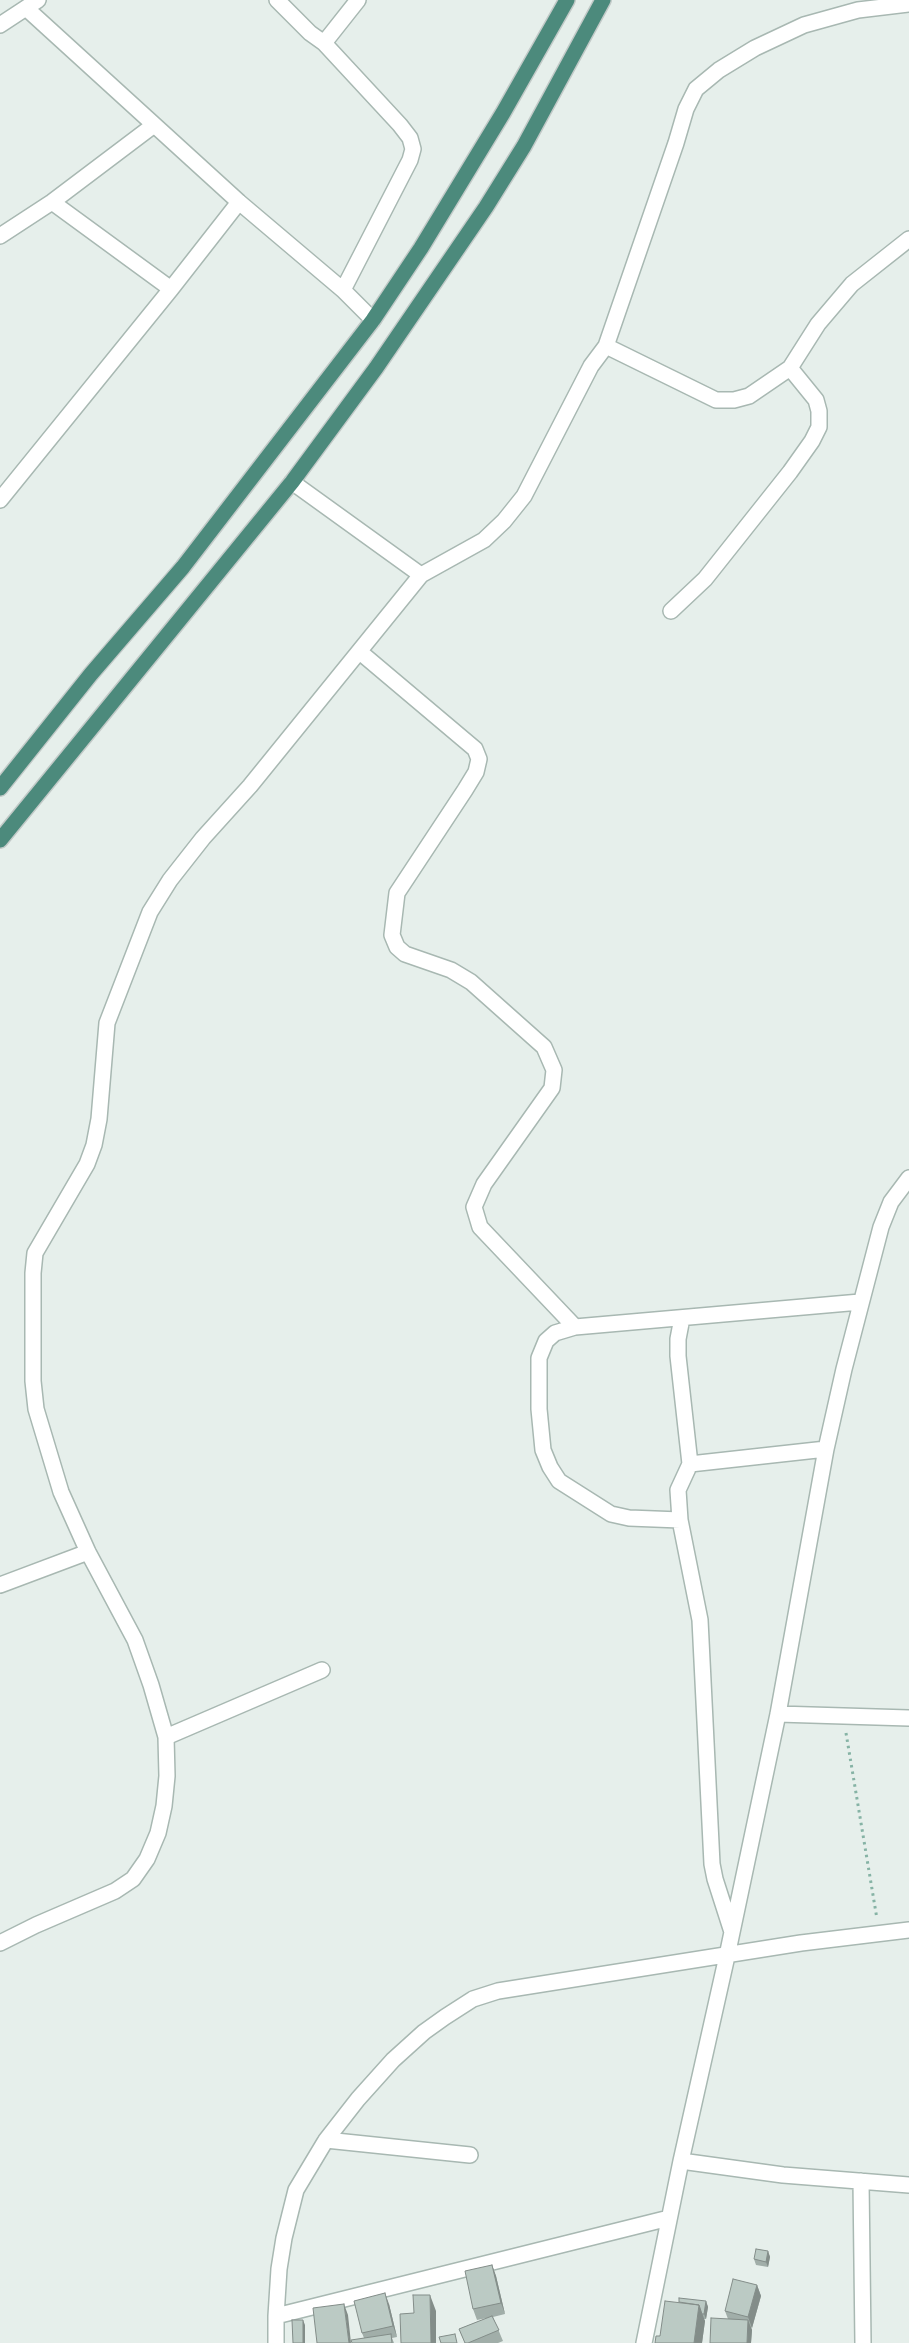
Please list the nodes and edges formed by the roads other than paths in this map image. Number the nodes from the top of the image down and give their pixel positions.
1 (277, 0) edge
2 (358, 0) edge
3 (567, 0) edge
4 (602, 0) edge
5 (32, 4) edge
6 (909, 4) edge
7 (0, 25) edge
8 (324, 43) junction
9 (154, 125) junction
10 (52, 202) junction
11 (239, 202) junction
12 (0, 236) edge
13 (909, 239) edge
14 (171, 289) junction
15 (343, 290) junction
16 (373, 320) junction
17 (606, 346) junction
18 (790, 368) junction
19 (292, 482) junction
20 (0, 500) edge
21 (421, 575) junction
22 (671, 611) dead end
23 (360, 652) junction
24 (0, 788) edge
25 (0, 840) edge
26 (909, 1178) edge
27 (860, 1302) junction
28 (682, 1318) junction
29 (575, 1327) junction
30 (826, 1449) junction
31 (690, 1464) junction
32 (680, 1520) junction
33 (88, 1552) junction
34 (0, 1585) edge
35 (322, 1670) dead end
36 (778, 1714) junction
37 (909, 1718) edge
38 (166, 1737) junction
39 (909, 1930) edge
40 (732, 1933) junction
41 (0, 1943) edge
42 (727, 1956) junction
43 (326, 2140) junction
44 (470, 2155) dead end
45 (681, 2161) junction
46 (861, 2181) junction
47 (909, 2185) edge
48 (669, 2218) junction
49 (276, 2316) junction
50 (276, 2343) edge
51 (644, 2343) edge
52 (863, 2343) edge

1 - 8 street
2 - 8 street
3 - 16 highway
4 - 19 highway
5 - 7 street
5 - 9 street
6 - 17 street
8 - 15 street
9 - 10 street
9 - 11 street
10 - 12 street
10 - 14 street
11 - 14 street
11 - 15 street
13 - 18 street
14 - 20 street
15 - 16 street
16 - 24 highway
17 - 18 street
17 - 21 street
18 - 22 street
19 - 21 street
19 - 25 highway
21 - 23 street
23 - 29 street
23 - 33 street
26 - 27 street
27 - 28 street
27 - 30 street
28 - 29 street
28 - 31 street
29 - 32 street
30 - 31 street
30 - 36 street
31 - 32 street
32 - 40 street
33 - 34 street
33 - 38 street
35 - 38 street
36 - 37 street
36 - 40 street
38 - 41 street
39 - 42 street
40 - 42 street
42 - 43 street
42 - 45 street
43 - 44 street
43 - 49 street
45 - 46 street
45 - 48 street
46 - 47 street
46 - 52 street
48 - 49 street
48 - 51 street
49 - 50 street

